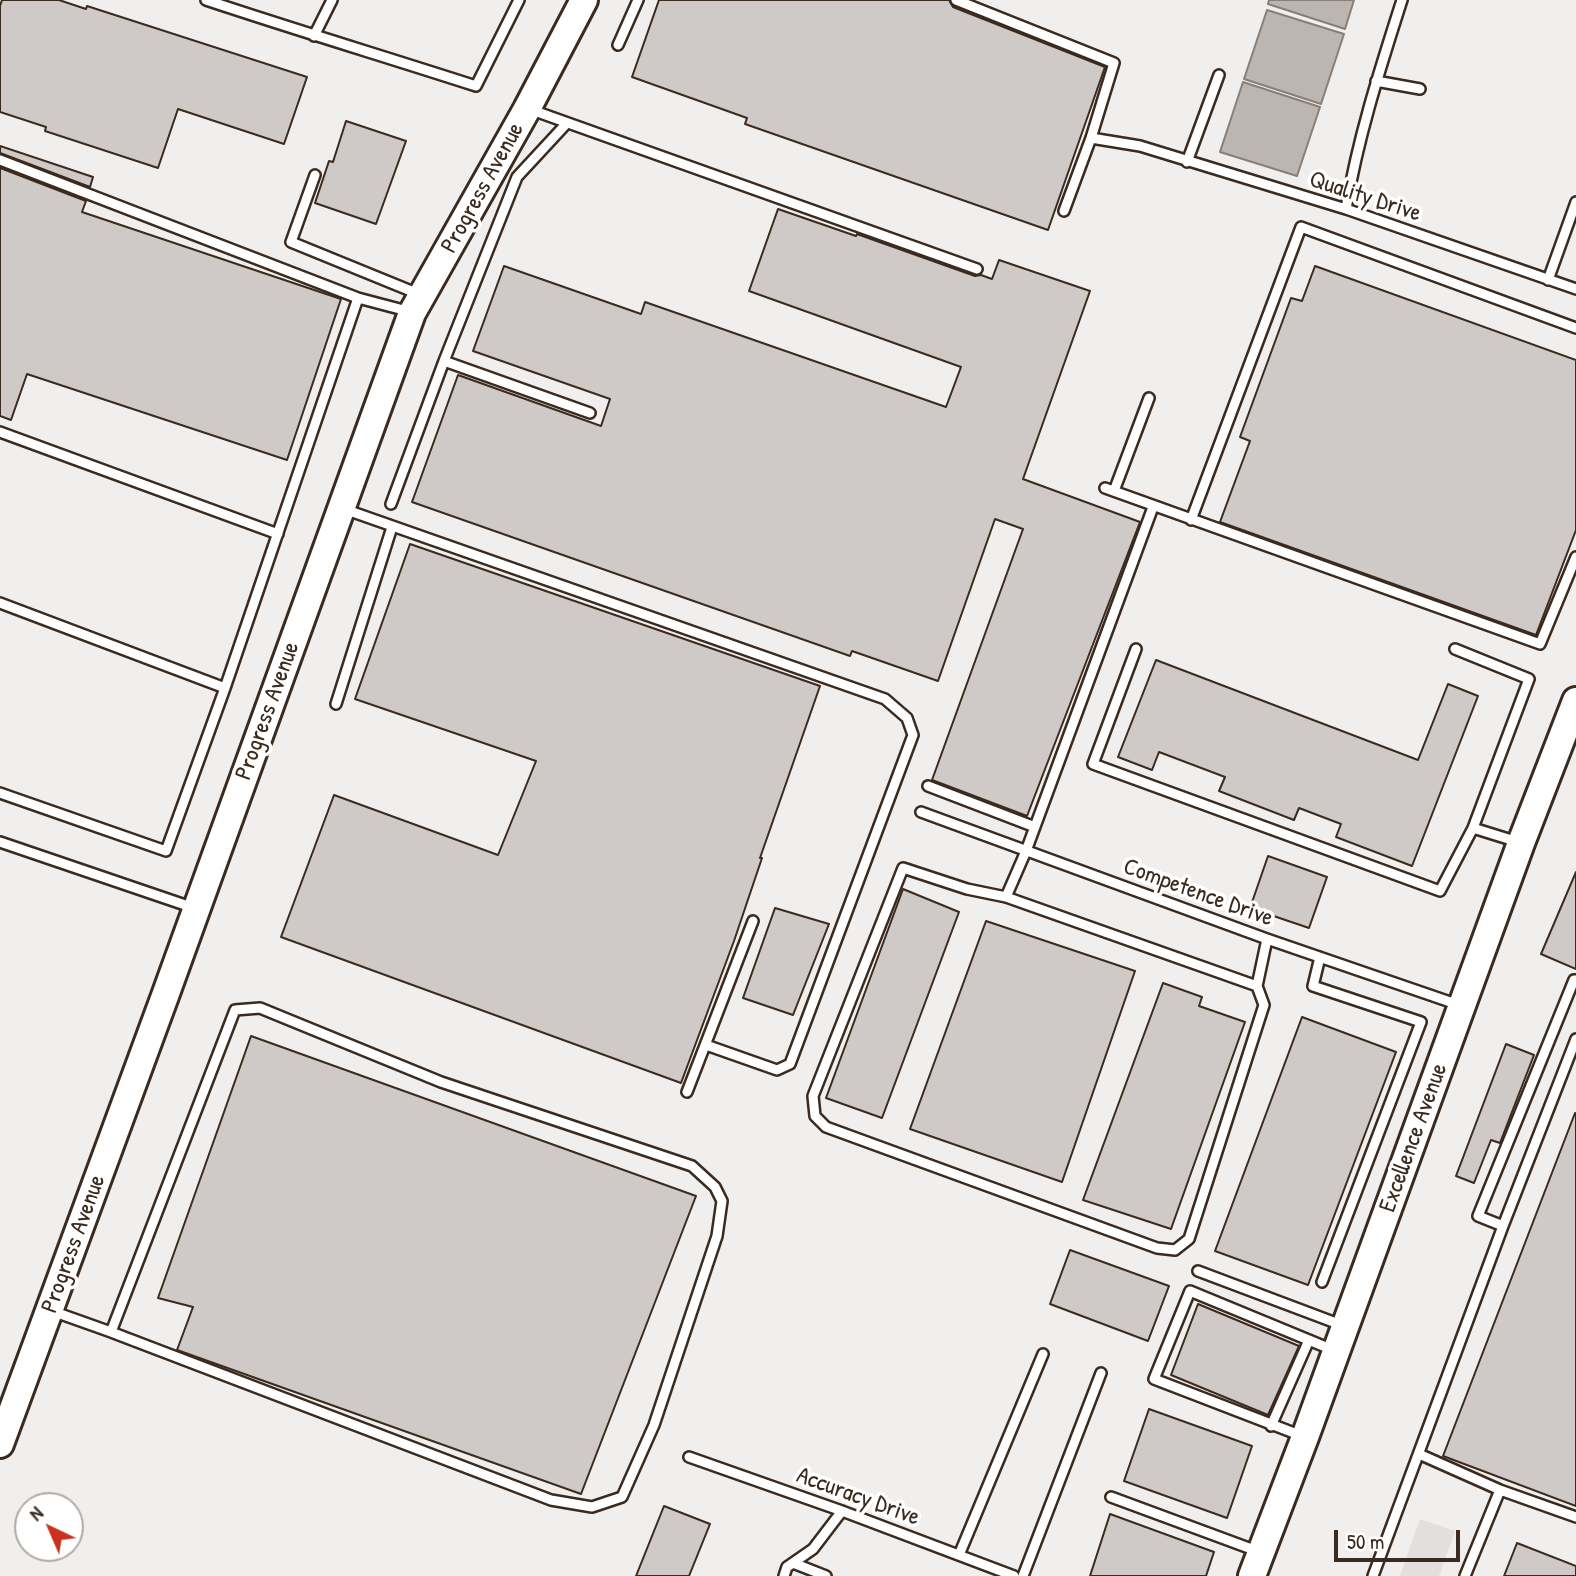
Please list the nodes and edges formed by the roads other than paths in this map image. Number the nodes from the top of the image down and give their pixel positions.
1 (206, 0) edge
2 (332, 0) edge
3 (520, 0) edge
4 (584, 0) edge
5 (638, 0) edge
6 (956, 0) edge
7 (1402, 0) edge
8 (314, 36) junction
9 (618, 46) dead end
10 (1219, 75) dead end
11 (1376, 81) junction
12 (1420, 89) dead end
13 (527, 109) junction
14 (567, 123) junction
15 (1091, 138) junction
16 (0, 160) edge
17 (1187, 162) junction
18 (315, 176) dead end
19 (1576, 202) edge
20 (1346, 209) junction
21 (1064, 211) dead end
22 (977, 269) dead end
23 (1548, 280) junction
24 (1576, 289) edge
25 (358, 298) junction
26 (417, 304) junction
27 (1576, 328) edge
28 (444, 361) junction
29 (1149, 398) dead end
30 (590, 414) dead end
31 (0, 432) edge
32 (391, 504) dead end
33 (1153, 507) junction
34 (342, 509) junction
35 (1191, 520) junction
36 (392, 527) junction
37 (278, 534) junction
38 (1576, 557) edge
39 (0, 603) edge
40 (1136, 649) dead end
41 (1455, 649) dead end
42 (225, 688) junction
43 (1576, 701) edge
44 (336, 704) dead end
45 (928, 786) dead end
46 (0, 793) edge
47 (920, 812) dead end
48 (1035, 827) junction
49 (1473, 828) junction
50 (0, 842) edge
51 (1521, 843) junction
52 (1026, 851) junction
53 (1006, 897) junction
54 (196, 908) junction
55 (753, 921) dead end
56 (1267, 939) junction
57 (1320, 957) junction
58 (1576, 980) edge
59 (1257, 986) junction
60 (1463, 1006) junction
61 (1576, 1039) edge
62 (706, 1045) junction
63 (687, 1092) dead end
64 (1503, 1226) junction
65 (1198, 1271) dead end
66 (1322, 1282) dead end
67 (50, 1310) junction
68 (111, 1332) junction
69 (1340, 1339) junction
70 (1309, 1340) junction
71 (1043, 1354) dead end
72 (1101, 1373) dead end
73 (1271, 1426) junction
74 (1305, 1437) junction
75 (0, 1444) edge
76 (1419, 1454) junction
77 (689, 1457) dead end
78 (1500, 1490) junction
79 (1111, 1497) dead end
80 (842, 1511) junction
81 (1576, 1517) edge
82 (959, 1555) junction
83 (793, 1563) junction
84 (1256, 1564) edge
85 (784, 1576) edge
86 (826, 1576) edge
87 (1014, 1576) edge
88 (1023, 1576) edge
89 (1373, 1576) edge
90 (1465, 1576) edge

1 - 8 lane
2 - 8 lane
3 - 8 lane
4 - 13 street, Progress Avenue
5 - 9 lane
6 - 15 lane
7 - 11 lane
10 - 17 lane
11 - 12 lane
11 - 20 lane
13 - 14 lane
13 - 26 street, Progress Avenue
14 - 22 lane
14 - 28 lane
15 - 17 lane, Quality Drive
15 - 21 lane
16 - 25 lane
17 - 20 lane, Quality Drive
18 - 26 lane
19 - 23 lane
20 - 23 lane, Quality Drive
23 - 24 lane, Quality Drive
25 - 26 lane
25 - 37 lane
26 - 34 street, Progress Avenue
27 - 35 lane
28 - 30 lane
28 - 32 lane
29 - 33 lane
31 - 37 lane
33 - 35 lane
33 - 48 lane
34 - 36 lane
34 - 54 street, Progress Avenue
35 - 38 lane
36 - 44 lane
36 - 62 lane
37 - 42 lane
39 - 42 lane
40 - 49 lane
41 - 49 lane
42 - 46 lane
43 - 51 street, Excellence Avenue
45 - 48 lane
47 - 52 lane, Competence Drive
48 - 52 lane
49 - 51 lane
50 - 54 lane
51 - 60 street, Excellence Avenue
52 - 53 lane
52 - 56 lane, Competence Drive
53 - 59 lane
53 - 59 lane
54 - 67 street, Progress Avenue
55 - 62 lane
56 - 57 lane, Competence Drive
56 - 59 lane
57 - 60 lane, Competence Drive
57 - 66 lane
58 - 64 lane
60 - 69 street, Excellence Avenue
61 - 64 lane
62 - 63 lane
64 - 76 lane
65 - 69 lane
67 - 68 lane
67 - 75 street, Progress Avenue
68 - 68 lane
69 - 70 lane
69 - 74 street, Excellence Avenue
70 - 73 lane
70 - 73 lane
71 - 82 lane
72 - 88 lane
73 - 74 lane
74 - 84 street, Excellence Avenue
76 - 78 lane
76 - 89 lane
77 - 80 lane, Accuracy Drive
78 - 81 lane
78 - 90 lane
79 - 84 lane
80 - 82 lane, Accuracy Drive
80 - 83 lane
82 - 87 lane, Accuracy Drive
83 - 85 lane
83 - 86 lane

